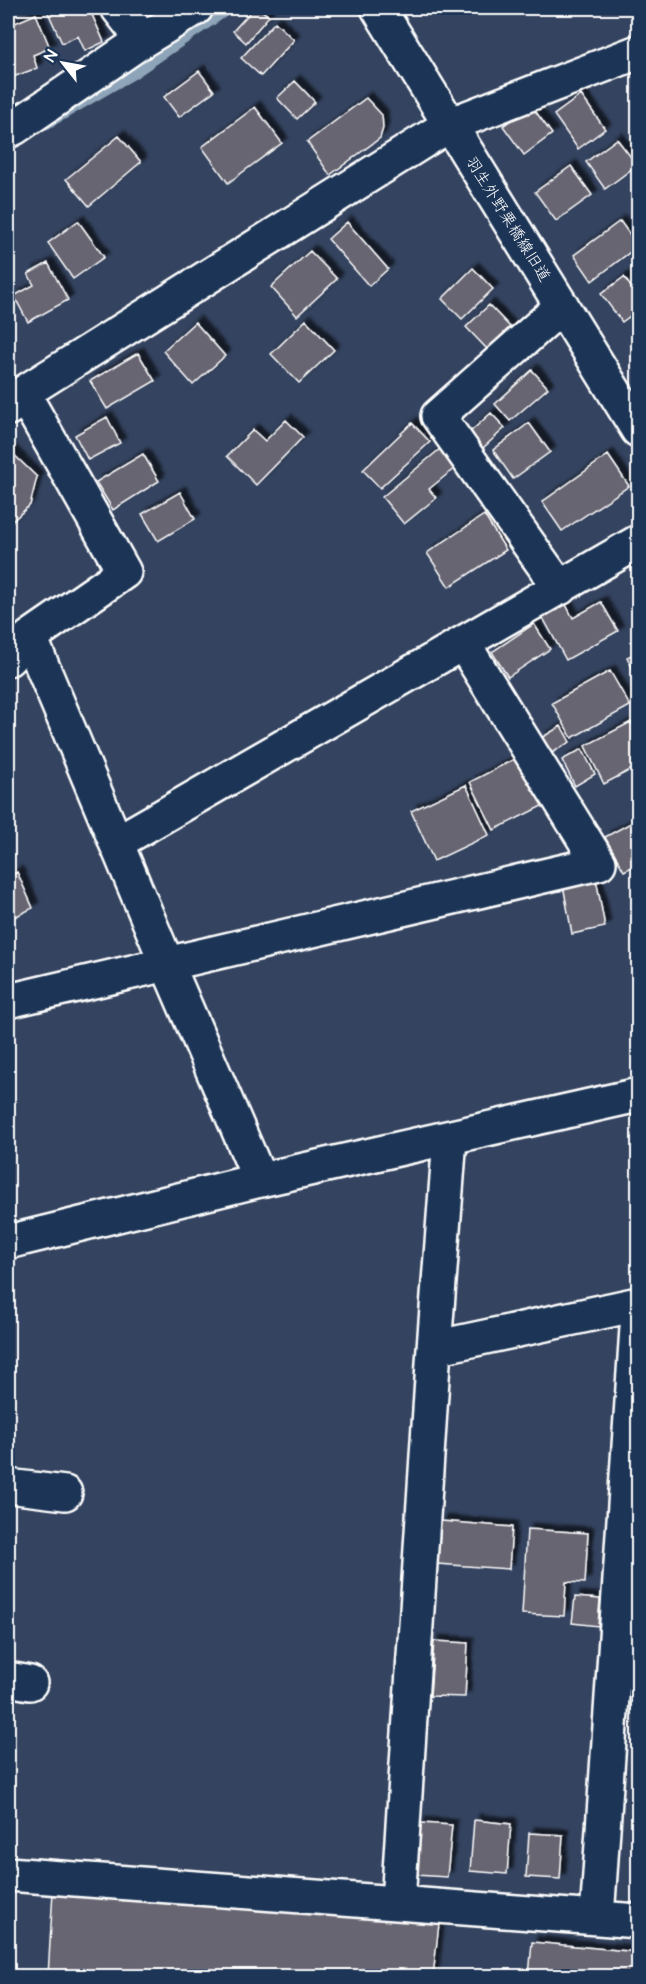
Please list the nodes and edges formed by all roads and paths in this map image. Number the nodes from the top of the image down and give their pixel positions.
1 (118, 8) edge
2 (196, 8) edge
3 (378, 8) edge
4 (143, 40) junction
5 (639, 51) edge
6 (449, 125) junction
7 (8, 131) edge
8 (562, 306) junction
9 (15, 401) edge
10 (639, 430) edge
11 (639, 542) edge
12 (560, 588) junction
13 (463, 643) junction
14 (19, 648) edge
15 (116, 843) junction
16 (166, 964) junction
17 (8, 1001) edge
18 (639, 1095) edge
19 (450, 1138) junction
20 (260, 1180) junction
21 (8, 1242) edge
22 (639, 1304) edge
23 (639, 1313) edge
24 (434, 1348) junction
25 (8, 1486) edge
26 (65, 1493) dead end
27 (632, 1496) edge
28 (625, 1712) edge
29 (8, 1874) edge
30 (398, 1902) junction
31 (597, 1918) junction
32 (639, 1921) edge

1 - 4 street
2 - 4 street
3 - 6 street, 羽生外野栗橋線旧道
4 - 7 street
5 - 6 street
6 - 8 street, 羽生外野栗橋線旧道
6 - 9 street
8 - 10 street, 羽生外野栗橋線旧道
8 - 12 street
9 - 14 street
11 - 12 street
12 - 13 street
13 - 15 street
13 - 16 street
14 - 15 street
15 - 16 street
16 - 17 street
16 - 20 street
18 - 19 street
19 - 20 street
19 - 24 street
20 - 21 street
22 - 24 street
23 - 27 street
24 - 30 street
25 - 26 street
27 - 28 street
28 - 31 street
29 - 30 street
30 - 31 street
31 - 32 street

